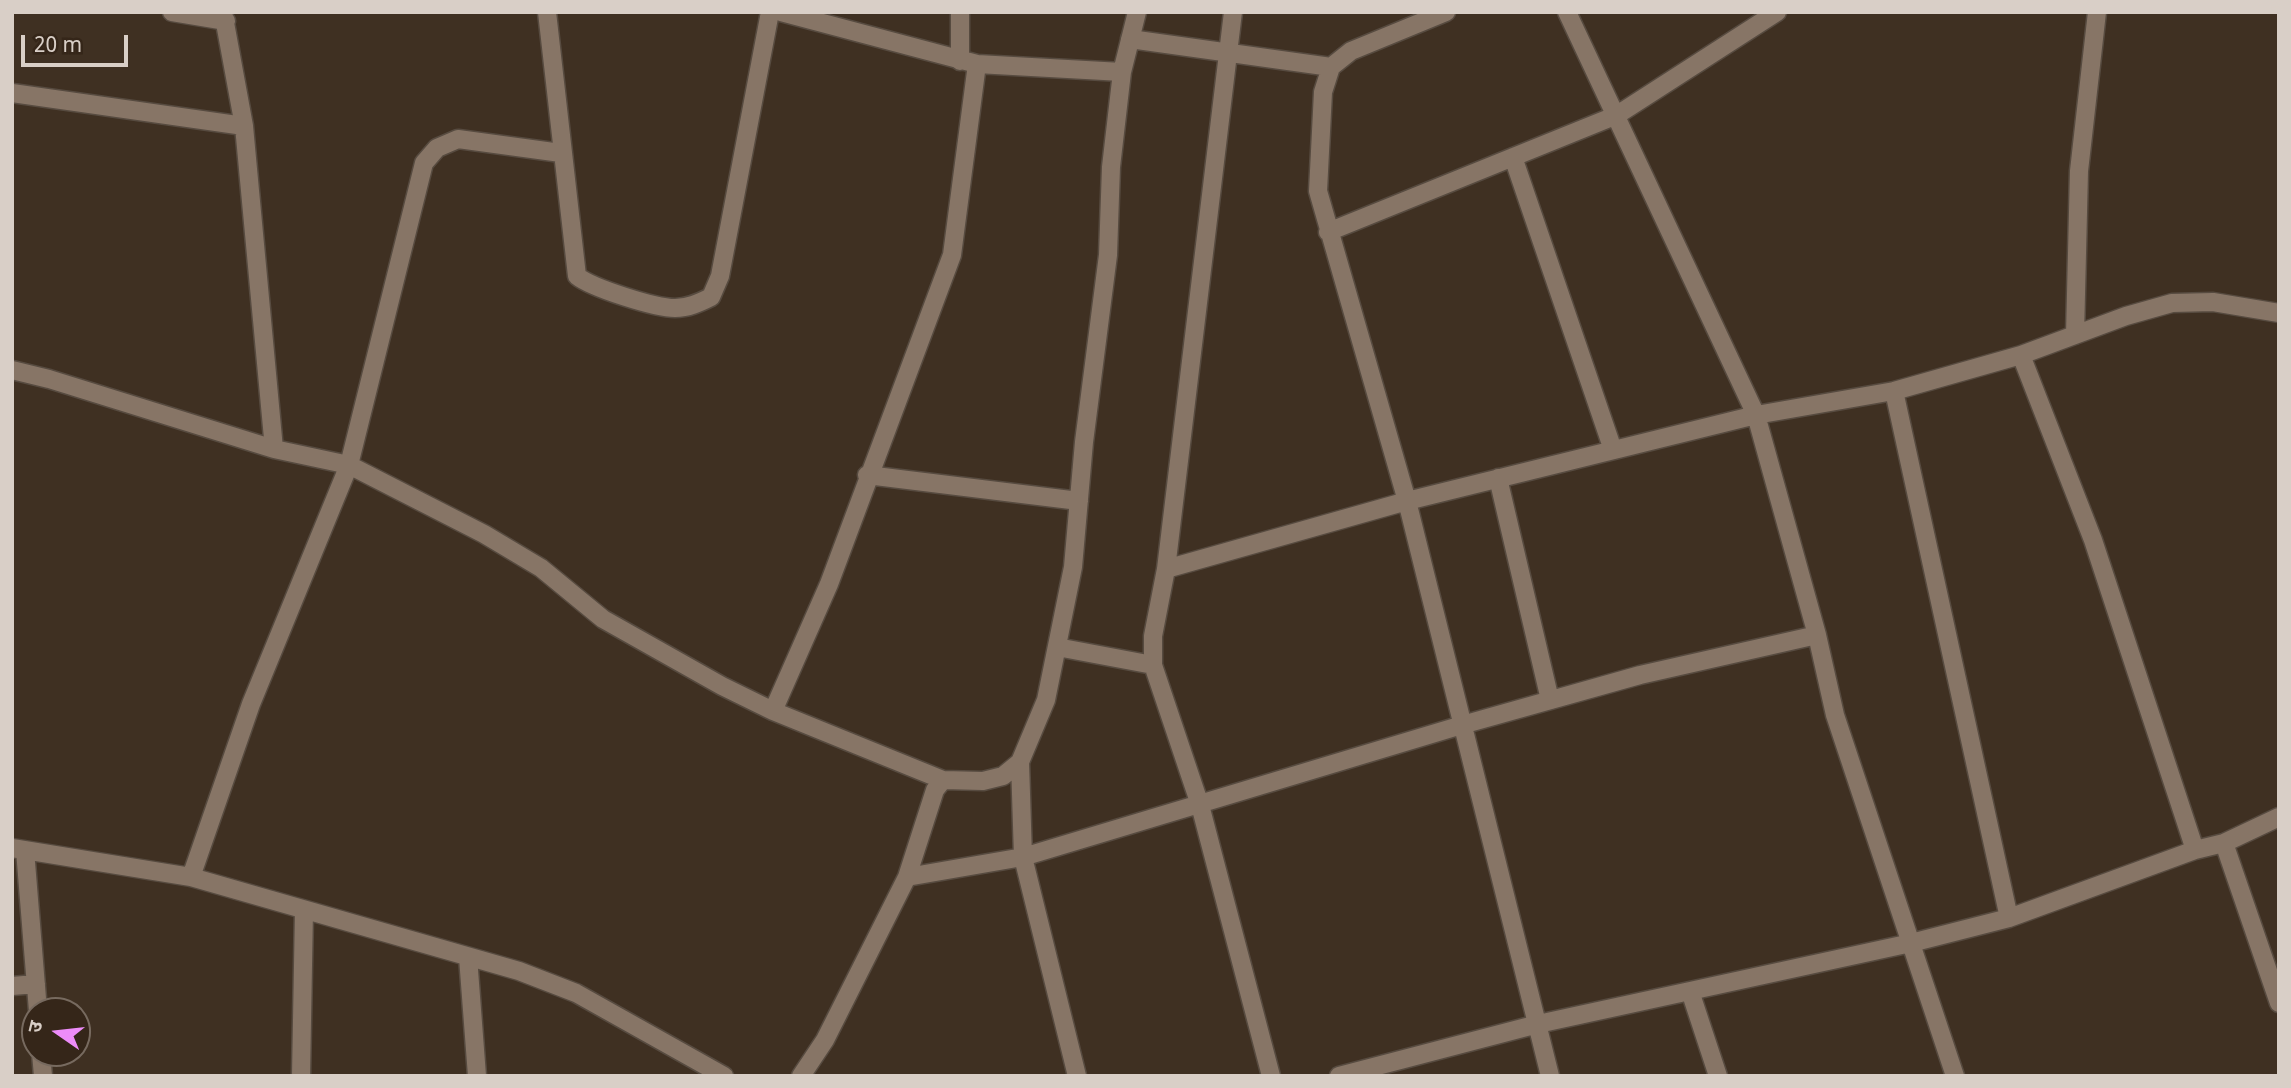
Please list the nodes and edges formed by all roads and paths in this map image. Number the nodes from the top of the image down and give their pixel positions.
1 (172, 12) edge
2 (547, 12) edge
3 (769, 12) edge
4 (781, 12) edge
5 (960, 12) edge
6 (1137, 12) edge
7 (1233, 12) edge
8 (1446, 12) edge
9 (1567, 12) edge
10 (1777, 12) edge
11 (2097, 12) edge
12 (225, 17) edge
13 (1130, 39) junction
14 (1228, 51) junction
15 (968, 62) junction
16 (1331, 67) junction
17 (1122, 72) junction
18 (12, 93) edge
19 (1616, 116) junction
20 (244, 126) junction
21 (561, 153) junction
22 (1513, 158) junction
23 (1328, 232) junction
24 (2279, 313) edge
25 (2075, 335) junction
26 (2021, 355) junction
27 (12, 370) edge
28 (1894, 391) junction
29 (1756, 415) junction
30 (274, 449) junction
31 (1613, 450) junction
32 (349, 466) junction
33 (867, 475) junction
34 (1498, 478) junction
35 (1079, 501) junction
36 (1407, 501) junction
37 (1166, 569) junction
38 (1817, 635) junction
39 (1057, 648) junction
40 (1153, 665) junction
41 (1550, 700) junction
42 (773, 711) junction
43 (1462, 725) junction
44 (1020, 762) junction
45 (943, 780) junction
46 (1200, 805) junction
47 (2279, 817) edge
48 (2224, 843) junction
49 (19, 849) edge
50 (2195, 850) junction
51 (1023, 857) junction
52 (191, 877) junction
53 (907, 877) junction
54 (304, 910) junction
55 (2008, 918) junction
56 (1911, 943) junction
57 (468, 957) junction
58 (36, 984) junction
59 (12, 985) edge
60 (1690, 992) junction
61 (37, 997) edge
62 (2279, 1003) edge
63 (1538, 1024) junction
64 (301, 1076) edge
65 (477, 1076) edge
66 (724, 1076) edge
67 (801, 1076) edge
68 (1077, 1076) edge
69 (1271, 1076) edge
70 (1339, 1076) edge
71 (1550, 1076) edge
72 (1718, 1076) edge
73 (1955, 1076) edge

1 - 12 street
2 - 21 street
3 - 21 street
4 - 15 street
5 - 15 street
6 - 13 street
7 - 14 street
8 - 16 street
9 - 19 street
10 - 19 street
11 - 25 street
12 - 20 street
13 - 14 street
13 - 17 street
14 - 16 street
14 - 37 street
15 - 17 street
15 - 33 street
16 - 23 street
17 - 35 street
18 - 20 street
19 - 22 street
19 - 29 street
20 - 30 street
21 - 32 street
22 - 23 street
22 - 31 street
23 - 36 street
24 - 25 street
25 - 26 street
26 - 28 street
26 - 50 street
27 - 30 street
28 - 29 street
28 - 55 street
29 - 31 street
29 - 38 street
30 - 32 street
31 - 34 street
32 - 42 street
32 - 52 street
33 - 35 street
33 - 42 street
34 - 36 street
34 - 41 street
35 - 39 street
36 - 37 street
36 - 43 street
37 - 40 street
38 - 41 street
38 - 56 street
39 - 40 street
39 - 44 street
40 - 46 street
41 - 43 street
42 - 45 street
43 - 46 street
43 - 63 street
44 - 45 street
44 - 51 street
45 - 53 street
46 - 51 street
46 - 69 street
47 - 48 street
48 - 50 street
48 - 62 street
49 - 52 street
49 - 58 street
50 - 55 street
51 - 53 street
51 - 68 street
52 - 54 street
53 - 67 street
54 - 57 street
54 - 64 street
55 - 56 street
56 - 60 street
56 - 73 street
57 - 65 street
57 - 66 street
58 - 59 street
58 - 61 street
60 - 63 street
60 - 72 street
63 - 70 street
63 - 71 street

